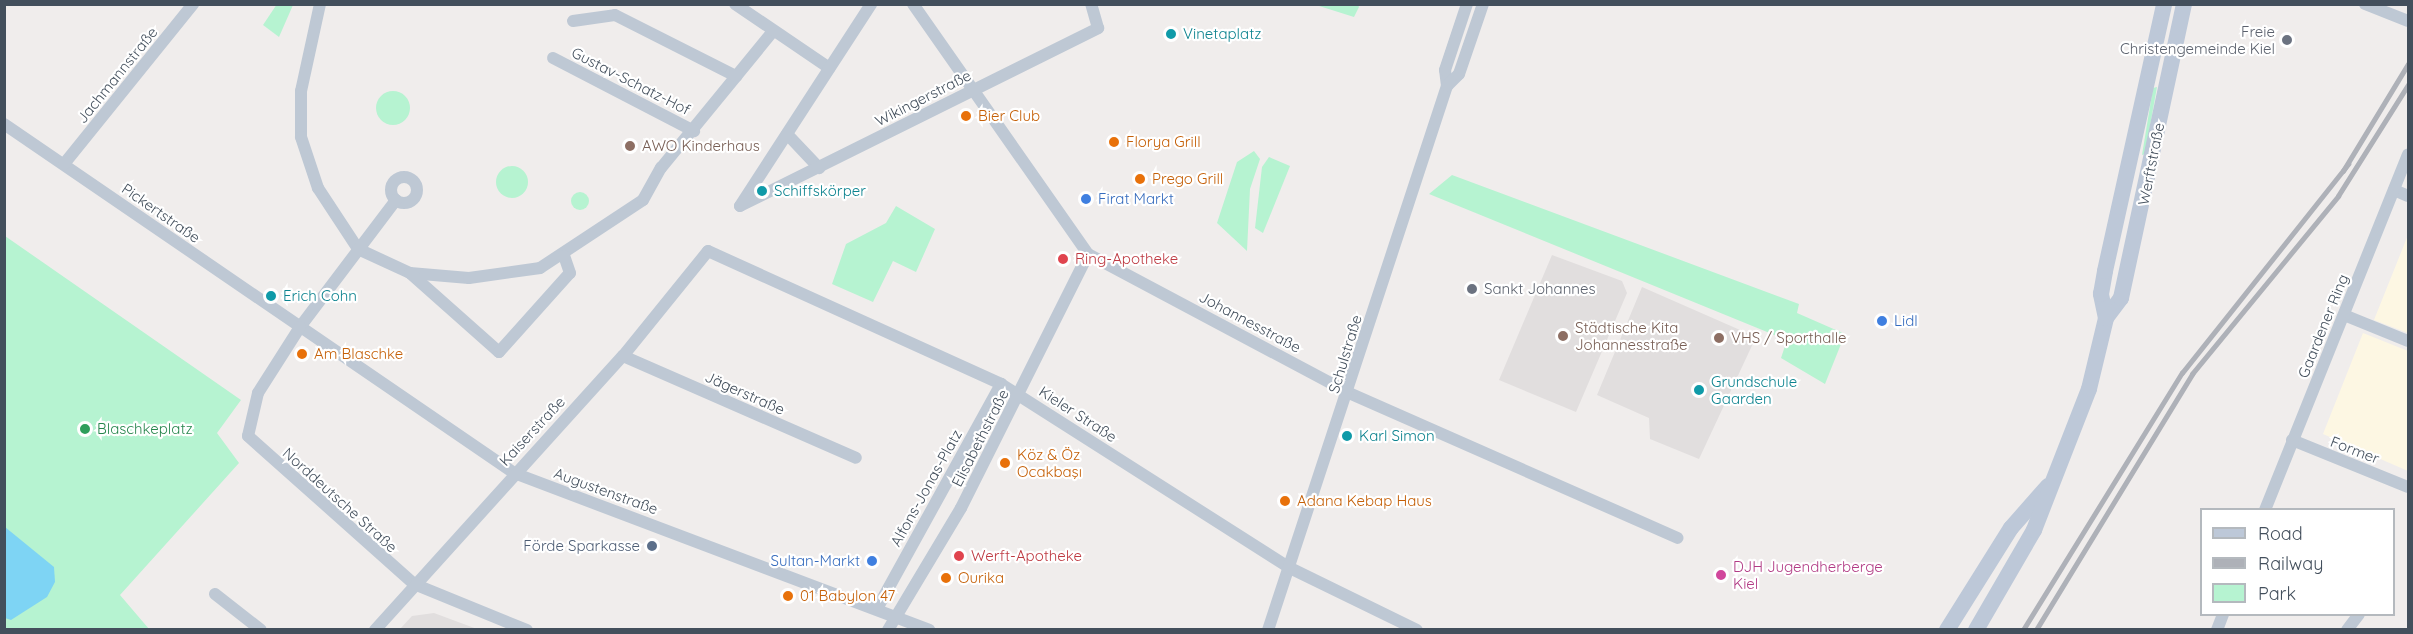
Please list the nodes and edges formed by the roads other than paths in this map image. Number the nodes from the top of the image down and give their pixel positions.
1 (193, 4) edge
2 (320, 4) edge
3 (735, 4) edge
4 (871, 4) edge
5 (914, 4) edge
6 (1091, 4) edge
7 (1467, 4) edge
8 (1483, 4) edge
9 (2164, 4) edge
10 (2184, 4) edge
11 (2365, 4) edge
12 (573, 21) dead end
13 (2409, 21) edge
14 (773, 31) junction
15 (554, 58) dead end
16 (829, 69) junction
17 (736, 76) junction
18 (1447, 86) junction
19 (976, 88) junction
20 (4, 124) edge
21 (694, 131) junction
22 (787, 134) junction
23 (2409, 155) edge
24 (64, 165) junction
25 (819, 168) junction
26 (2394, 190) junction
27 (2409, 196) edge
28 (396, 200) dead end
29 (358, 249) junction
30 (708, 251) joint
31 (1088, 254) junction
32 (564, 256) junction
33 (410, 273) junction
34 (2344, 315) junction
35 (2106, 318) junction
36 (300, 327) junction
37 (2409, 341) edge
38 (623, 356) junction
39 (1001, 384) junction
40 (1349, 393) junction
41 (1020, 395) junction
42 (2292, 440) junction
43 (856, 458) dead end
44 (514, 473) junction
45 (2052, 481) junction
46 (2409, 487) edge
47 (2266, 508) edge
48 (1677, 538) dead end
49 (1290, 568) junction
50 (414, 584) junction
51 (215, 594) dead end
52 (878, 607) junction
53 (2223, 616) edge
54 (2358, 616) edge
55 (895, 617) junction
56 (261, 630) edge
57 (375, 630) edge
58 (527, 630) edge
59 (888, 630) edge
60 (929, 630) edge
61 (1268, 630) edge
62 (1416, 630) edge
63 (1947, 630) edge
64 (1976, 630) edge
65 (2217, 630) edge
66 (2347, 630) edge

1 - 24 street, Jachmannstraße
2 - 29 street
3 - 14 street
4 - 16 street
5 - 19 street, Johannesstraße
6 - 19 street, Wikingerstraße
7 - 18 street, Schulstraße
8 - 18 street, Schulstraße
9 - 35 main road, Werftstraße
10 - 35 main road, Werftstraße
11 - 13 street
12 - 17 street, Gustav-Schatz-Hof
14 - 16 street
14 - 17 street, Gustav-Schatz-Hof
15 - 21 street, Gustav-Schatz-Hof
16 - 22 street
17 - 21 street, Gustav-Schatz-Hof
18 - 40 street, Schulstraße
19 - 25 street, Wikingerstraße
19 - 31 street, Johannesstraße
20 - 24 street, Pickertstraße
21 - 32 street, Gustav-Schatz-Hof
22 - 25 street
22 - 25 street, Wikingerstraße
23 - 26 street, Gaardener Ring
24 - 36 street, Pickertstraße
26 - 27 street
26 - 34 street, Gaardener Ring
28 - 29 street
29 - 33 street, Gustav-Schatz-Hof
29 - 36 street
30 - 38 street, Kaiserstraße
30 - 39 street, Kieler Straße
31 - 40 street, Johannesstraße
31 - 41 street, Elisabethstraße
32 - 33 street, Gustav-Schatz-Hof
32 - 33 street, Gustav-Schatz-Hof
34 - 37 street
34 - 42 street, Gaardener Ring
35 - 45 main road, Werftstraße
36 - 44 street, Augustenstraße
36 - 50 street, Norddeutsche Straße
38 - 43 street, Jägerstraße
38 - 44 street, Kaiserstraße
39 - 41 street, Kieler Straße
39 - 52 street, Alfons-Jonas-Platz
40 - 48 street, Johannesstraße
40 - 49 street, Schulstraße
41 - 49 street, Kieler Straße
41 - 55 street, Elisabethstraße
42 - 46 street, Former
42 - 47 street, Gaardener Ring
44 - 50 street, Kaiserstraße
44 - 52 street, Augustenstraße
45 - 63 main road, Werftstraße
45 - 64 main road, Werftstraße
49 - 61 street, Schulstraße
49 - 62 street, Kieler Straße
50 - 57 street, Kaiserstraße
50 - 58 street, Norddeutsche Straße
51 - 56 street
52 - 55 street, Augustenstraße
53 - 65 street
54 - 66 street
55 - 59 street, Elisabethstraße
55 - 60 street, Augustenstraße

